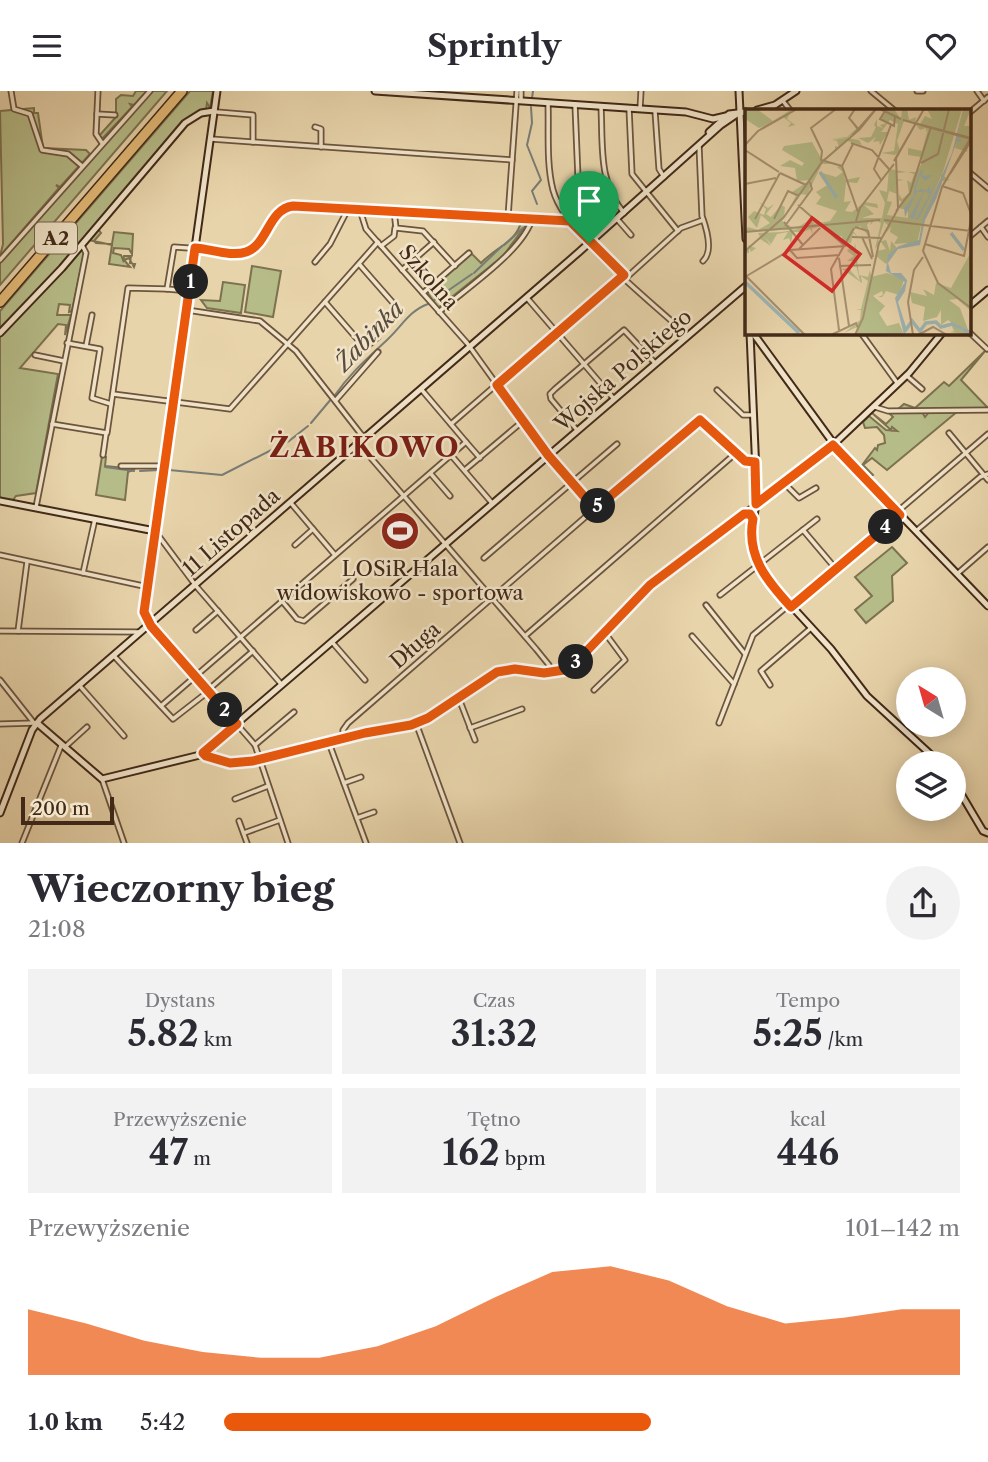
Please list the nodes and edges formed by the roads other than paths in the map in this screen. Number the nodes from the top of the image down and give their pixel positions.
1 (11, 91) edge
2 (98, 91) edge
3 (150, 91) edge
4 (176, 91) edge
5 (183, 91) edge
6 (218, 91) edge
7 (375, 91) edge
8 (519, 91) edge
9 (641, 91) edge
10 (739, 91) edge
11 (796, 91) edge
12 (871, 91) edge
13 (917, 91) edge
14 (923, 91) edge
15 (977, 91) edge
16 (446, 94) edge
17 (988, 97) edge
18 (782, 100) junction
19 (518, 101) junction
20 (984, 101) junction
21 (548, 103) junction
22 (575, 105) junction
23 (601, 107) junction
24 (629, 108) junction
25 (640, 109) junction
26 (760, 109) edge
27 (789, 109) edge
28 (893, 109) edge
29 (655, 110) junction
30 (215, 112) junction
31 (970, 112) edge
32 (97, 114) junction
33 (736, 114) edge
34 (115, 115) dead end
35 (706, 117) junction
36 (717, 126) junction
37 (314, 127) dead end
38 (211, 139) junction
39 (102, 143) junction
40 (253, 143) junction
41 (321, 147) junction
42 (697, 147) junction
43 (512, 160) junction
44 (82, 166) junction
45 (970, 173) edge
46 (664, 177) junction
47 (605, 179) junction
48 (988, 188) edge
49 (647, 193) junction
50 (745, 200) edge
51 (348, 209) junction
52 (360, 209) junction
53 (394, 211) junction
54 (624, 213) junction
55 (508, 217) junction
56 (531, 219) junction
57 (617, 219) junction
58 (703, 220) junction
59 (570, 221) junction
60 (988, 221) edge
61 (395, 227) junction
62 (981, 227) junction
63 (678, 231) junction
64 (631, 235) dead end
65 (970, 236) edge
66 (988, 237) edge
67 (434, 242) junction
68 (589, 243) junction
69 (82, 244) junction
70 (380, 244) junction
71 (195, 248) junction
72 (469, 253) dead end
73 (0, 260) edge
74 (703, 261) dead end
75 (315, 262) dead end
76 (359, 264) junction
77 (455, 265) junction
78 (402, 270) junction
79 (625, 277) junction
80 (745, 288) edge
81 (167, 289) junction
82 (988, 290) edge
83 (189, 291) junction
84 (423, 293) junction
85 (0, 294) edge
86 (527, 298) junction
87 (0, 302) edge
88 (325, 302) junction
89 (970, 305) edge
90 (187, 310) junction
91 (401, 312) dead end
92 (439, 312) junction
93 (92, 315) dead end
94 (0, 333) edge
95 (557, 333) junction
96 (970, 333) edge
97 (751, 334) edge
98 (752, 334) edge
99 (862, 334) edge
100 (941, 334) edge
101 (687, 335) junction
102 (378, 337) dead end
103 (758, 339) junction
104 (67, 342) junction
105 (288, 344) junction
106 (86, 346) junction
107 (469, 347) junction
108 (751, 347) junction
109 (987, 349) edge
110 (378, 352) dead end
111 (35, 355) dead end
112 (64, 361) junction
113 (654, 362) junction
114 (584, 364) junction
115 (906, 376) junction
116 (898, 384) junction
117 (497, 385) junction
118 (421, 389) junction
119 (922, 389) dead end
120 (718, 390) dead end
121 (113, 394) junction
122 (614, 399) junction
123 (336, 400) junction
124 (173, 403) junction
125 (111, 404) junction
126 (875, 407) junction
127 (988, 410) edge
128 (753, 415) junction
129 (523, 421) junction
130 (52, 424) junction
131 (451, 424) junction
132 (576, 429) junction
133 (948, 433) dead end
134 (106, 434) junction
135 (988, 434) edge
136 (364, 438) junction
137 (466, 442) junction
138 (358, 443) junction
139 (617, 444) dead end
140 (833, 445) junction
141 (736, 453) junction
142 (966, 454) junction
143 (103, 455) dead end
144 (451, 455) junction
145 (548, 455) junction
146 (480, 458) junction
147 (755, 462) junction
148 (121, 466) dead end
149 (164, 466) junction
150 (466, 469) junction
151 (430, 473) junction
152 (986, 474) edge
153 (988, 479) edge
154 (783, 481) junction
155 (572, 483) junction
156 (816, 488) dead end
157 (404, 496) junction
158 (450, 496) dead end
159 (0, 501) edge
160 (290, 502) junction
161 (492, 503) junction
162 (756, 504) junction
163 (36, 507) junction
164 (595, 509) junction
165 (744, 514) junction
166 (899, 514) junction
167 (95, 519) junction
168 (753, 519) junction
169 (817, 519) dead end
170 (313, 529) junction
171 (803, 530) junction
172 (155, 531) junction
173 (916, 531) junction
174 (446, 544) junction
175 (295, 545) dead end
176 (988, 547) edge
177 (0, 555) edge
178 (335, 555) junction
179 (484, 558) dead end
180 (27, 562) junction
181 (759, 566) junction
182 (836, 569) junction
183 (83, 573) junction
184 (957, 574) junction
185 (353, 579) dead end
186 (195, 584) junction
187 (148, 587) junction
188 (720, 595) dead end
189 (492, 599) junction
190 (282, 601) junction
191 (706, 605) dead end
192 (790, 606) junction
193 (988, 606) edge
194 (218, 611) junction
195 (149, 624) junction
196 (811, 628) junction
197 (196, 630) dead end
198 (0, 631) edge
199 (18, 631) junction
200 (139, 632) junction
201 (605, 633) junction
202 (524, 636) junction
203 (692, 636) dead end
204 (240, 637) junction
205 (332, 642) junction
206 (253, 651) junction
207 (745, 654) junction
208 (113, 655) junction
209 (550, 673) junction
210 (195, 676) junction
211 (0, 680) edge
212 (365, 680) dead end
213 (734, 684) junction
214 (79, 685) junction
215 (282, 685) junction
216 (770, 685) dead end
217 (594, 690) dead end
218 (209, 691) junction
219 (458, 697) junction
220 (161, 706) junction
221 (522, 709) dead end
222 (294, 712) dead end
223 (36, 723) junction
224 (416, 723) junction
225 (719, 723) dead end
226 (0, 724) edge
227 (237, 724) junction
228 (87, 726) dead end
229 (470, 728) junction
230 (124, 736) dead end
231 (343, 739) junction
232 (475, 740) dead end
233 (329, 742) junction
234 (255, 745) junction
235 (62, 747) junction
236 (927, 751) edge
237 (205, 755) junction
238 (259, 760) junction
239 (361, 777) dead end
240 (102, 779) junction
241 (344, 783) junction
242 (268, 786) junction
243 (235, 799) dead end
244 (966, 801) edge
245 (374, 812) dead end
246 (0, 813) edge
247 (357, 818) junction
248 (280, 820) junction
249 (239, 821) dead end
250 (244, 833) junction
251 (988, 836) edge
252 (22, 842) edge
253 (124, 842) edge
254 (247, 842) edge
255 (288, 842) edge
256 (366, 842) edge
257 (460, 842) edge

1 - 44 street
2 - 32 street
3 - 39 street
4 - 85 highway, A2
5 - 87 highway, A2
6 - 30 street
7 - 16 street
8 - 19 street
9 - 25 street
10 - 33 street
11 - 18 street
12 - 28 street
13 - 14 street
15 - 20 street
16 - 19 street
17 - 20 street
18 - 26 street
18 - 27 street
19 - 21 street
19 - 43 street
20 - 31 street
21 - 22 street
21 - 59 street
22 - 23 street
22 - 47 street
23 - 24 street
23 - 47 street
24 - 25 street
24 - 49 street
25 - 29 street
29 - 35 street
29 - 46 street
30 - 38 street
30 - 40 street
30 - 69 street
32 - 34 street
32 - 39 street
33 - 35 street
33 - 36 street, 11 Listopada
33 - 50 street
35 - 36 street
36 - 42 street, 11 Listopada
37 - 41 street
38 - 40 street
38 - 71 street
39 - 44 street
40 - 41 street
41 - 43 street
42 - 46 street, 11 Listopada
42 - 58 street
43 - 55 street
44 - 73 street
45 - 48 street
46 - 49 street, 11 Listopada
47 - 54 street
49 - 54 street, 11 Listopada
49 - 63 street
51 - 52 street
51 - 71 street
51 - 75 street
52 - 53 street
52 - 70 street, Szkolna
53 - 55 street
53 - 61 street
54 - 57 street, 11 Listopada
55 - 56 street
56 - 59 street
56 - 92 street
57 - 64 street
57 - 68 street, 11 Listopada
58 - 63 street
58 - 74 street
59 - 68 street
60 - 62 street
61 - 67 street
61 - 70 street
62 - 65 street
62 - 66 street
63 - 79 street
67 - 77 street
67 - 78 street
68 - 79 street
68 - 86 street, 11 Listopada
69 - 94 street
69 - 104 street
70 - 76 street
70 - 78 street, Szkolna
71 - 81 street
71 - 83 street
72 - 77 street
76 - 88 street
76 - 91 street
77 - 84 street
78 - 84 street, Szkolna
79 - 95 street
79 - 101 street
80 - 101 street, Wojska Polskiego
81 - 83 street
81 - 121 street
82 - 89 street
83 - 90 street
84 - 92 street, Szkolna
86 - 95 street
86 - 107 street, 11 Listopada
88 - 102 street
88 - 105 street
90 - 105 street
90 - 124 street
92 - 107 street, Szkolna
93 - 106 street
95 - 114 street
95 - 117 street
96 - 109 street
97 - 108 street
98 - 103 street
99 - 116 street
100 - 115 street
101 - 113 street, Wojska Polskiego
103 - 108 street
103 - 140 street
104 - 106 street
104 - 112 street
105 - 123 street
105 - 124 street
106 - 125 street
107 - 117 street, Szkolna
107 - 118 street, 11 Listopada
108 - 128 street
110 - 123 street
111 - 112 street
112 - 130 street
113 - 114 street
113 - 122 street, Wojska Polskiego
114 - 122 street
114 - 132 street
115 - 116 street
115 - 119 street
116 - 126 street
117 - 129 street, Szkolna
117 - 131 street
118 - 131 street
118 - 136 street, 11 Listopada
120 - 128 street
121 - 124 street
121 - 125 street
122 - 132 street, Wojska Polskiego
123 - 136 street
124 - 149 street
125 - 134 street
126 - 127 street
126 - 140 street
128 - 147 street
129 - 145 street, Szkolna
129 - 146 street
130 - 134 street
130 - 163 street
131 - 137 street
132 - 145 street, Wojska Polskiego
133 - 142 street
134 - 143 street
135 - 142 street
136 - 138 street, 11 Listopada
137 - 144 street
137 - 146 street
138 - 157 street
138 - 160 street, 11 Listopada
139 - 155 street
140 - 154 street
140 - 166 street
141 - 147 street
141 - 164 street, Długa
141 - 202 street
142 - 152 street
142 - 166 street
144 - 150 street
144 - 151 street
145 - 155 street, Szkolna
145 - 161 street, Wojska Polskiego
146 - 150 street
147 - 162 street
148 - 149 street
149 - 172 street
150 - 161 street
151 - 157 street
151 - 158 street
152 - 153 street
152 - 173 street
154 - 156 street
154 - 162 street
155 - 164 street, Szkolna
155 - 179 street
157 - 174 street
157 - 178 street
159 - 163 street
160 - 170 street
160 - 186 street, 11 Listopada
161 - 174 street, Wojska Polskiego
162 - 165 street
162 - 168 street
163 - 167 street
164 - 189 street, Długa
165 - 168 street
165 - 201 street
166 - 173 street
166 - 182 street
167 - 172 street
167 - 183 street
168 - 181 street
169 - 171 street
170 - 175 street
170 - 178 street
171 - 181 street
171 - 182 street
172 - 186 street
172 - 187 street
173 - 184 street
174 - 189 street
174 - 205 street, Wojska Polskiego
176 - 184 street
177 - 180 street
178 - 190 street
180 - 183 street
180 - 199 street
181 - 188 street
181 - 192 street
182 - 192 street
183 - 187 street
184 - 193 street
185 - 190 street
186 - 194 street
186 - 195 street, 11 Listopada
187 - 195 street
189 - 202 street
189 - 231 street, Długa
190 - 204 street
191 - 207 street
192 - 196 street
192 - 207 street
194 - 197 street
194 - 204 street
195 - 200 street, 11 Listopada
195 - 210 street
196 - 216 street
196 - 236 street
198 - 199 street
199 - 200 street
200 - 208 street, 11 Listopada
201 - 209 street
201 - 217 street
202 - 209 street
203 - 213 street
204 - 206 street
204 - 210 street
205 - 212 street
205 - 215 street, Wojska Polskiego
206 - 215 street
206 - 218 street
207 - 213 street
208 - 214 street, 11 Listopada
208 - 220 street
209 - 219 street
210 - 218 street
210 - 220 street
211 - 223 street
213 - 225 street
214 - 223 street, 11 Listopada
214 - 230 street
215 - 227 street, Wojska Polskiego
218 - 220 street
218 - 227 street
219 - 224 street
219 - 229 street
221 - 229 street
222 - 234 street
223 - 226 street
223 - 235 street
223 - 246 street, 11 Listopada
224 - 231 street
224 - 257 street
227 - 234 street
227 - 237 street, Wojska Polskiego
228 - 235 street
229 - 232 street
231 - 233 street
233 - 238 street
233 - 241 street
234 - 238 street
235 - 240 street
235 - 252 street
237 - 238 street
237 - 240 street
238 - 242 street
239 - 241 street
240 - 253 street
241 - 247 street
242 - 243 street
242 - 248 street
244 - 251 street
245 - 247 street
247 - 256 street
248 - 250 street
248 - 255 street
249 - 250 street
250 - 254 street

